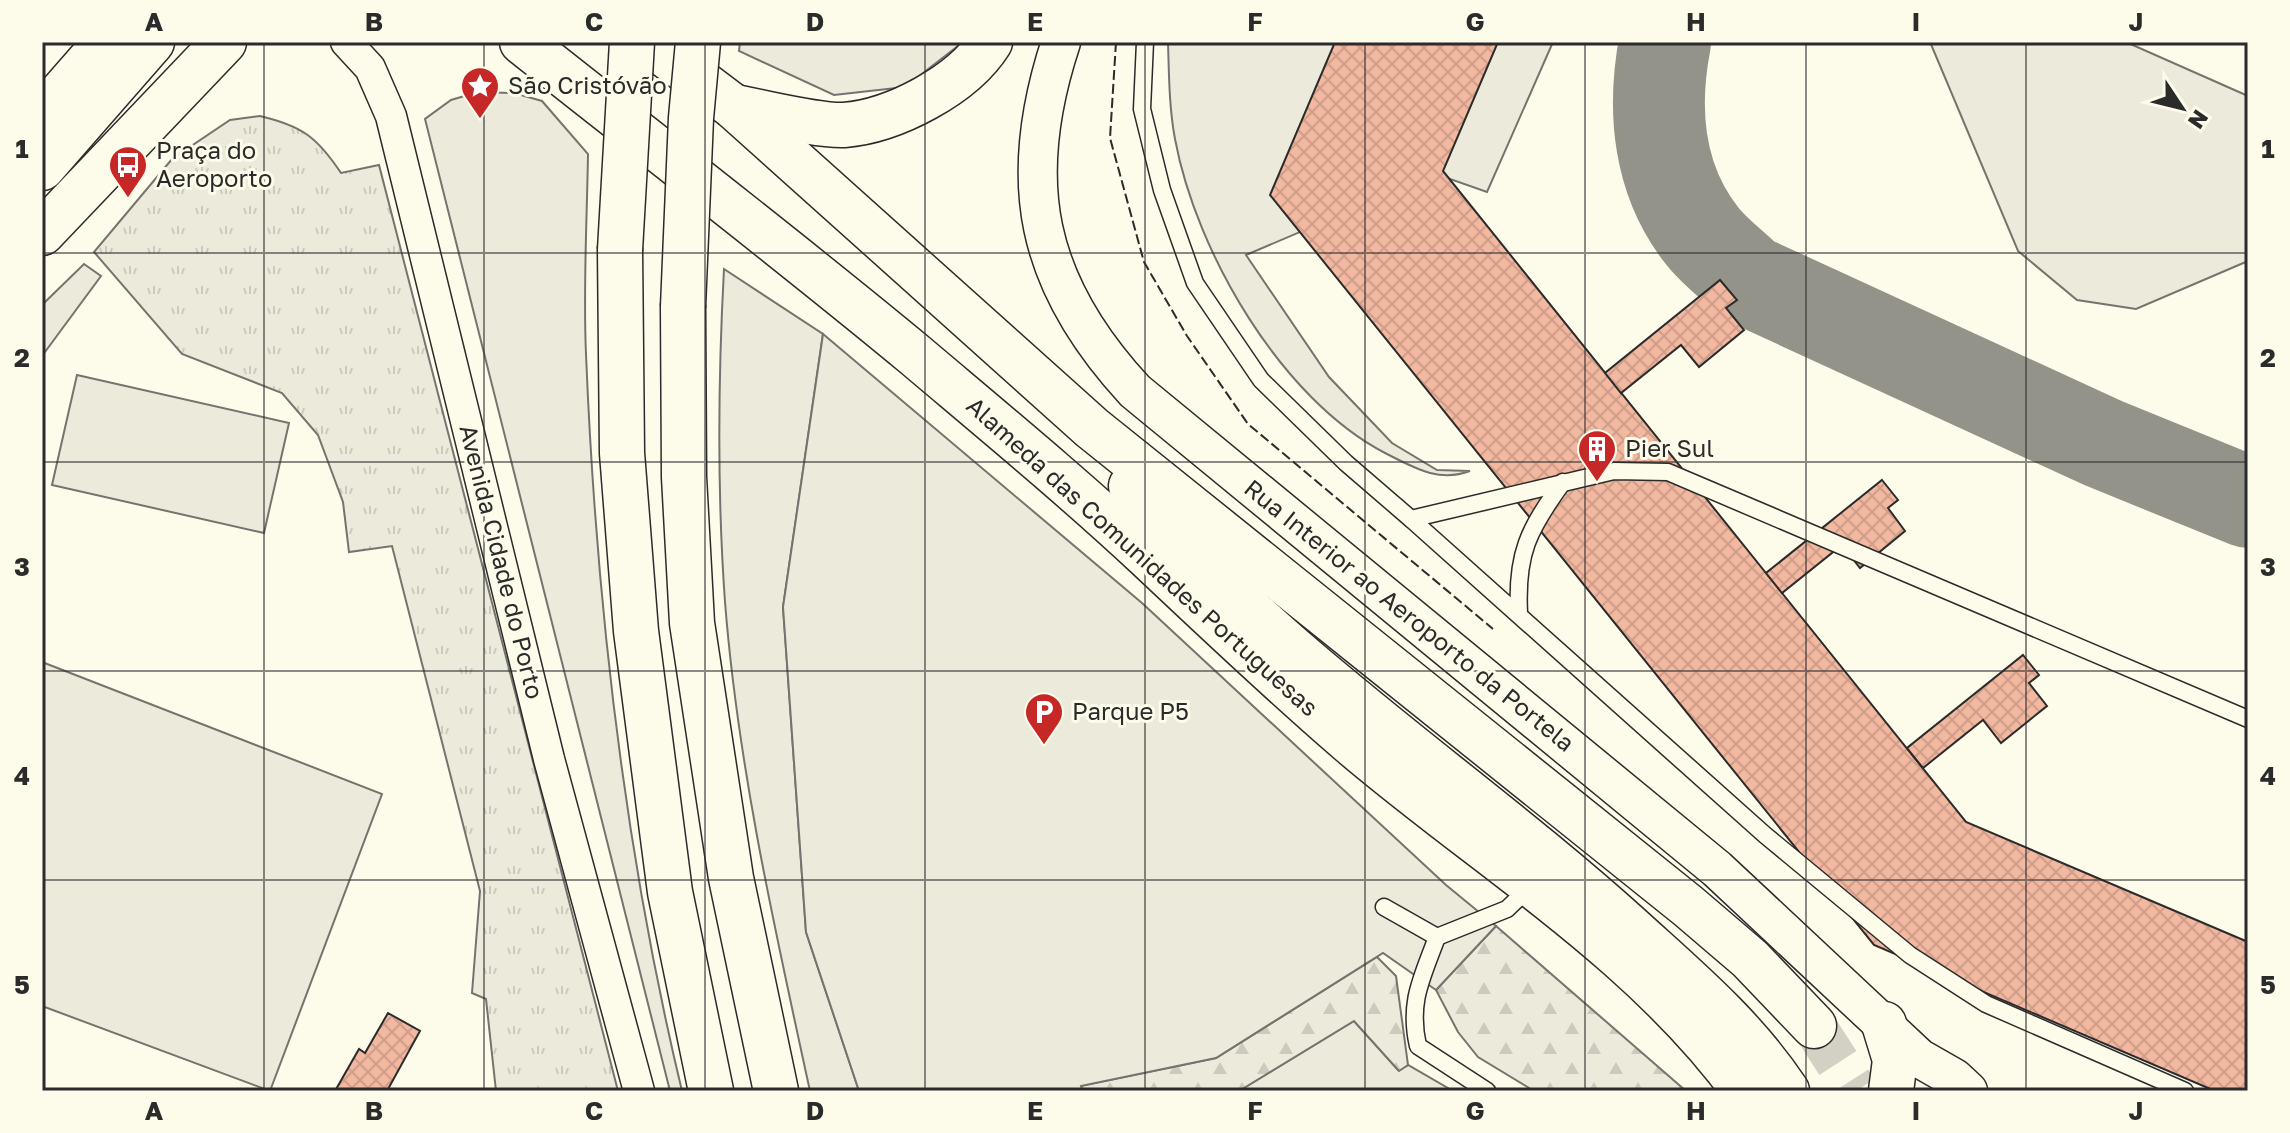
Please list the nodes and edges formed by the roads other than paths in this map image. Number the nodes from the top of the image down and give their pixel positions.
1 (106, 42) edge
2 (152, 42) edge
3 (224, 42) edge
4 (346, 42) edge
5 (522, 42) edge
6 (632, 42) edge
7 (648, 42) edge
8 (698, 42) edge
9 (990, 42) edge
10 (1061, 42) edge
11 (1145, 42) edge
12 (734, 107) junction
13 (42, 115) edge
14 (42, 168) edge
15 (42, 233) edge
16 (1092, 428) junction
17 (1563, 482) junction
18 (1411, 519) junction
19 (1519, 613) junction
20 (2248, 719) edge
21 (1532, 884) junction
22 (1384, 907) dead end
23 (1437, 937) junction
24 (1884, 1024) junction
25 (1814, 1026) tunnel mouth
26 (1923, 1074) edge
27 (639, 1091) edge
28 (711, 1091) edge
29 (776, 1091) edge
30 (1487, 1091) edge
31 (1744, 1091) edge
32 (1787, 1091) edge
33 (1891, 1091) edge
34 (1968, 1091) edge
35 (2185, 1091) edge

1 - 13 main road
2 - 14 main road
3 - 15 main road
4 - 27 street, Avenida Cidade do Porto
5 - 21 main road, Alameda das Comunidades Portuguesas
6 - 28 main road, bridge
7 - 12 main road
8 - 29 main road, bridge
9 - 12 main road
10 - 24 street, Rua Interior ao Aeroporto da Portela
11 - 18 lane
12 - 16 main road
16 - 25 main road
16 - 32 main road
17 - 18 lane
17 - 19 lane
17 - 20 lane
18 - 19 lane
19 - 35 lane
21 - 23 lane
21 - 31 main road, Alameda das Comunidades Portuguesas
22 - 23 lane
23 - 30 lane
24 - 26 street, Rua Interior ao Aeroporto da Portela
24 - 33 main road
26 - 34 street, Rua Interior ao Aeroporto da Portela

